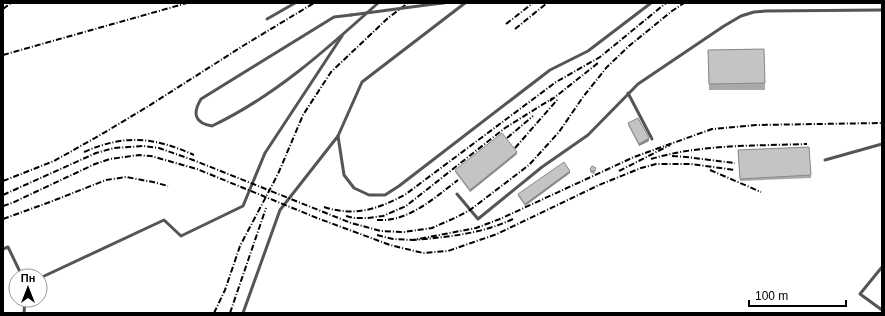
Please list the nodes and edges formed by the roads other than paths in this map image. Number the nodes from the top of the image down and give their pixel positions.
1 (295, 3) edge
2 (378, 3) edge
3 (444, 3) edge
4 (465, 3) edge
5 (650, 3) edge
6 (882, 10) edge
7 (267, 20) dead end
8 (342, 36) junction
9 (628, 93) junction
10 (338, 136) junction
11 (652, 140) dead end
12 (882, 144) edge
13 (825, 160) dead end
14 (457, 194) dead end
15 (3, 250) edge
16 (882, 267) edge
17 (18, 268) edge
18 (48, 274) edge
19 (882, 310) edge
20 (243, 313) edge

1 - 7 lane
2 - 8 lane
3 - 8 lane, bridge
4 - 10 lane
5 - 10 lane
6 - 9 lane
8 - 18 lane
9 - 11 lane
9 - 14 lane
10 - 20 lane
12 - 13 lane
15 - 17 lane
16 - 19 lane

